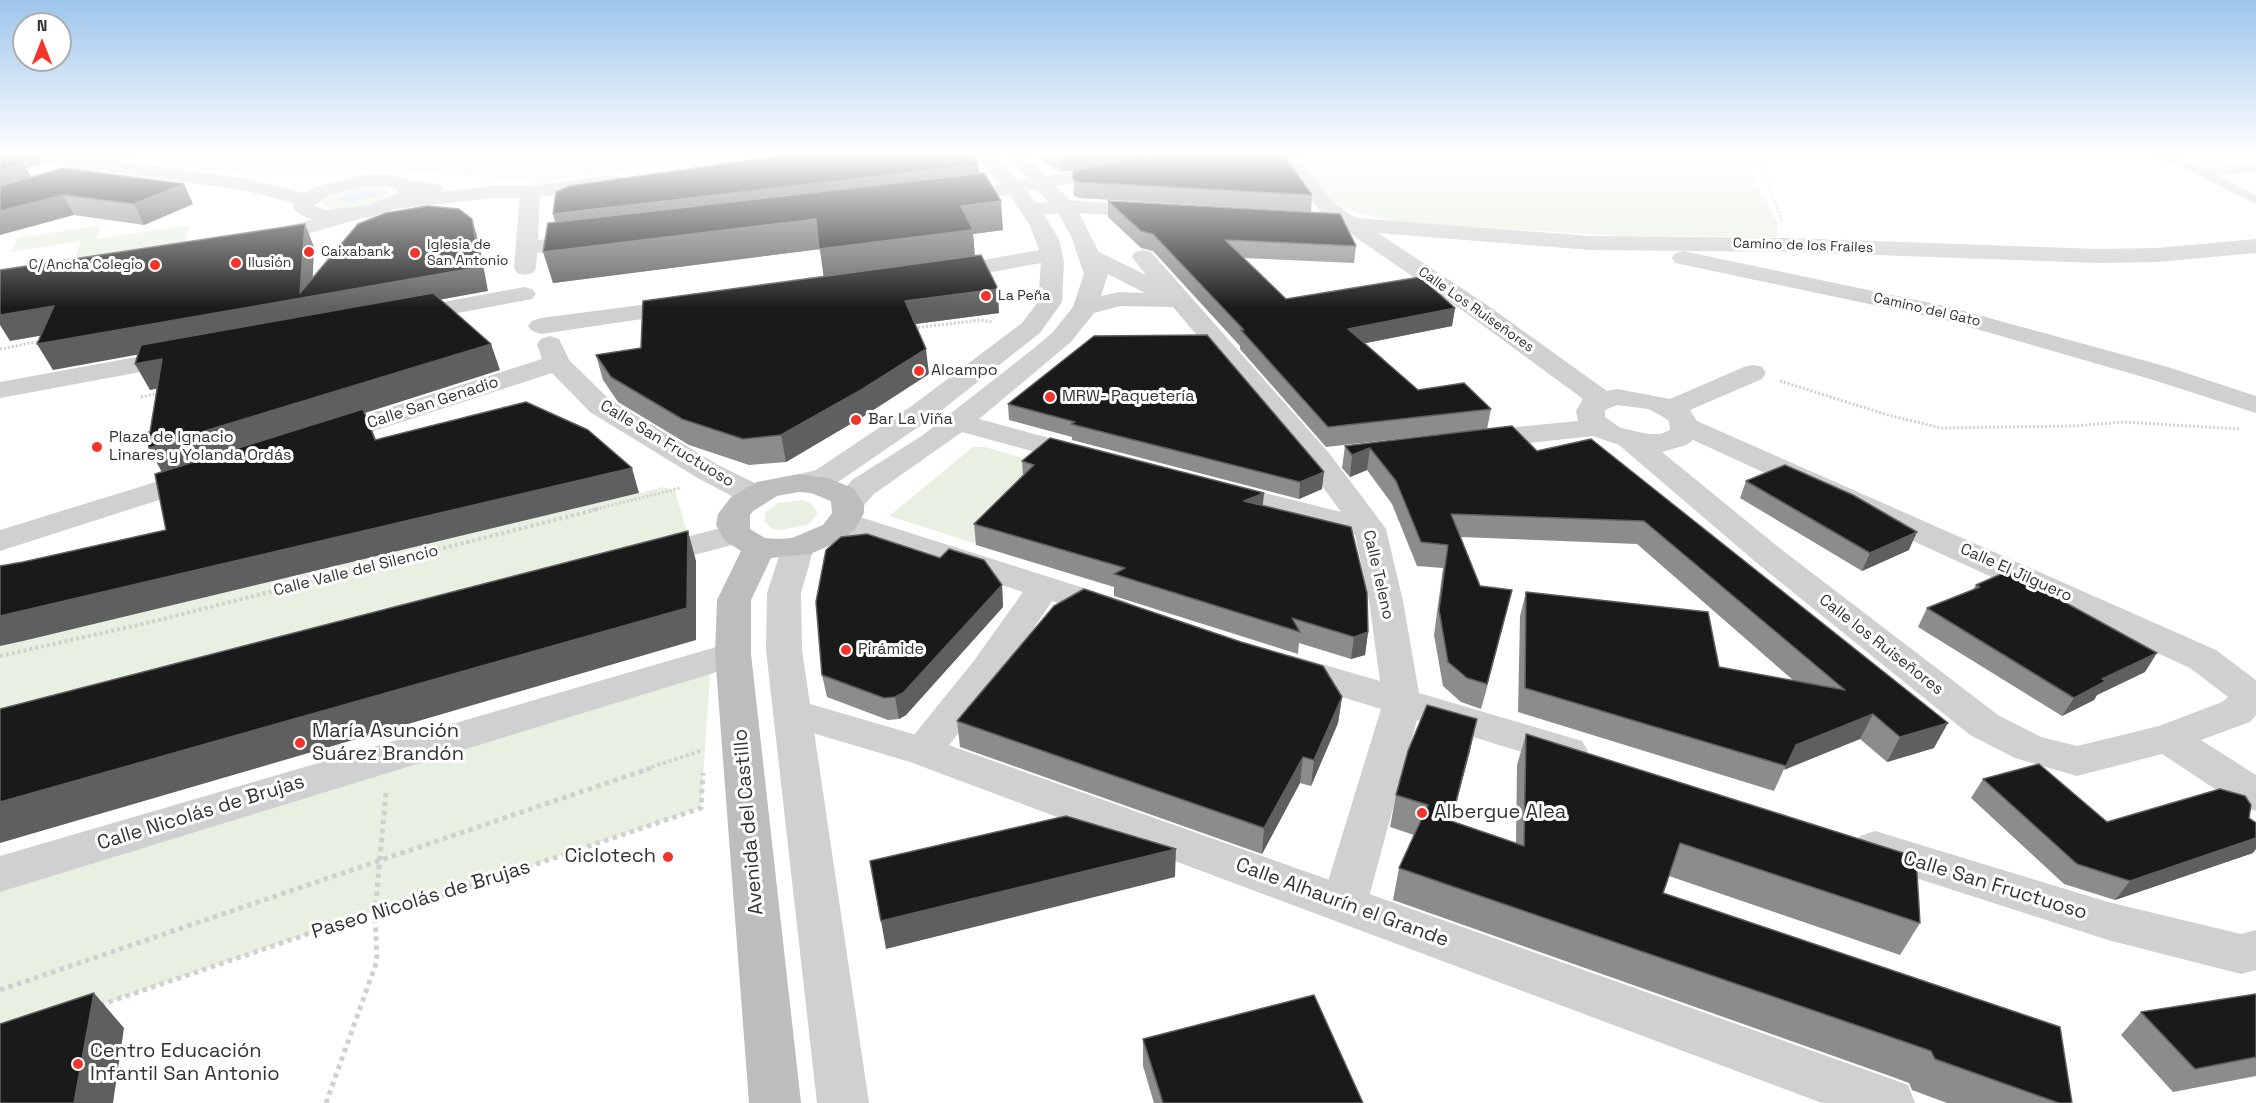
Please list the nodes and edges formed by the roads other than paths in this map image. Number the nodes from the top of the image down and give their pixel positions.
1 (302, 204) edge
2 (379, 204) edge
3 (529, 204) edge
4 (1026, 204) edge
5 (1324, 204) edge
6 (306, 206) junction
7 (1064, 206) junction
8 (1030, 210) junction
9 (1171, 213) edge
10 (355, 214) junction
11 (1278, 219) edge
12 (1350, 223) junction
13 (608, 238) edge
14 (1590, 243) junction
15 (2256, 246) edge
16 (526, 248) junction
17 (1052, 255) junction
18 (1091, 257) junction
19 (1143, 257) dead end
20 (922, 277) edge
21 (524, 294) junction
22 (715, 303) edge
23 (1183, 304) junction
24 (1085, 308) junction
25 (380, 320) edge
26 (541, 326) junction
27 (200, 354) edge
28 (557, 363) junction
29 (1753, 373) road end
30 (0, 390) edge
31 (2256, 405) edge
32 (1600, 413) junction
33 (1678, 417) junction
34 (958, 422) junction
35 (1631, 441) junction
36 (1444, 443) edge
37 (296, 447) edge
38 (1352, 454) edge
39 (1318, 459) junction
40 (1112, 464) edge
41 (228, 468) edge
42 (799, 483) junction
43 (1190, 484) edge
44 (754, 495) junction
45 (846, 513) junction
46 (1370, 529) junction
47 (0, 541) edge
48 (765, 543) junction
49 (621, 564) edge
50 (1045, 586) junction
51 (1155, 623) edge
52 (1253, 656) edge
53 (722, 657) junction
54 (1402, 703) junction
55 (793, 713) junction
56 (2167, 738) junction
57 (923, 751) junction
58 (1605, 763) edge
59 (2256, 795) edge
60 (1844, 838) edge
61 (0, 874) edge
62 (1344, 904) junction
63 (2256, 950) edge
64 (775, 1103) edge
65 (843, 1103) edge
66 (1889, 1103) edge

1 - 6 street
2 - 10 street
3 - 16 street
4 - 8 street
5 - 12 street, Calle Los Ruiseñores
6 - 10 street
6 - 10 street
7 - 8 street
7 - 9 street
7 - 18 street
8 - 17 street
11 - 12 street, Camino de los Frailes
12 - 14 street, Camino de los Frailes
12 - 32 street, Calle Los Ruiseñores
13 - 16 street
14 - 15 street, Camino de los Frailes
14 - 31 street, Camino del Gato
16 - 21 street
17 - 20 street
17 - 42 street
18 - 23 street, Calle Teleno
18 - 24 street
19 - 23 street, Calle Teleno
21 - 25 street
21 - 26 street, Calle San Fructuoso
22 - 26 street
23 - 24 street
23 - 39 street, Calle Teleno
24 - 34 street
26 - 28 street, Calle San Fructuoso
27 - 30 street
28 - 37 street, Calle San Genadio
28 - 44 street, Calle San Fructuoso
29 - 33 street
32 - 33 street
32 - 35 street, Calle Los Ruiseñores
32 - 36 street
33 - 35 street
33 - 56 street, Calle El Jilguero
34 - 40 street
34 - 45 street
35 - 56 street, Calle los Ruiseñores
38 - 39 street
39 - 46 street, Calle Teleno
41 - 47 street
42 - 44 main road
42 - 45 main road
43 - 46 street
44 - 48 main road, Avenida del Castillo
45 - 48 main road
45 - 50 street
46 - 54 street, Calle Teleno
48 - 49 street
48 - 53 main road, Avenida del Castillo
48 - 55 street
50 - 51 street
50 - 57 street
52 - 54 street
53 - 61 street, Calle Nicolás de Brujas
53 - 64 main road, Avenida del Castillo
54 - 58 street
54 - 62 street, Calle Teleno
55 - 57 street, Calle Alhaurín el Grande
55 - 65 street
56 - 59 street
57 - 62 street, Calle Alhaurín el Grande
60 - 63 street, Calle San Fructuoso
62 - 66 street, Calle Alhaurín el Grande

